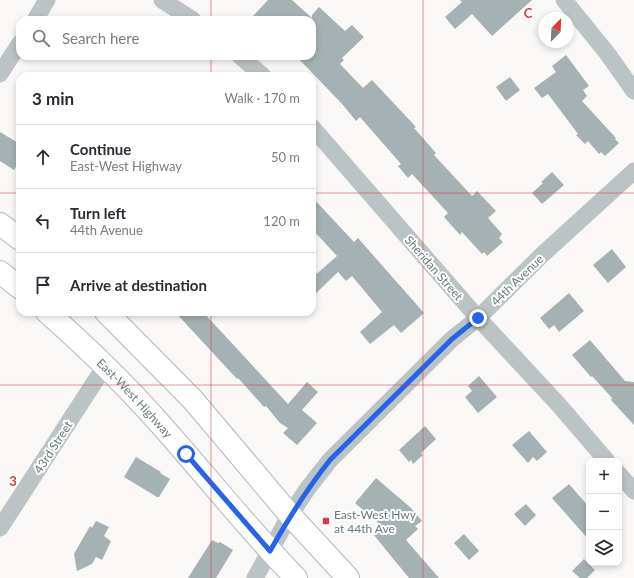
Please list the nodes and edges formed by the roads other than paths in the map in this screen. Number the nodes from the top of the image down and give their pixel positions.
1 (47, 0) edge
2 (162, 0) edge
3 (564, 0) edge
4 (37, 16) edge
5 (186, 16) edge
6 (16, 49) edge
7 (245, 60) edge
8 (258, 72) edge
9 (0, 74) edge
10 (634, 91) edge
11 (316, 132) edge
12 (634, 170) edge
13 (0, 224) edge
14 (16, 236) edge
15 (0, 272) edge
16 (16, 285) edge
17 (51, 316) edge
18 (110, 316) edge
19 (478, 318) junction
20 (105, 366) junction
21 (604, 458) edge
22 (622, 477) edge
23 (634, 490) edge
24 (290, 515) junction
25 (0, 528) edge
26 (270, 551) junction
27 (255, 578) edge
28 (296, 578) edge
29 (348, 578) edge

1 - 4 street
2 - 5 street
3 - 10 street
6 - 9 street
7 - 8 street
11 - 19 street, Sheridan Street
12 - 19 street, 44th Avenue
13 - 14 main road
15 - 16 main road
17 - 20 main road, East-West Highway
18 - 24 main road
19 - 21 street, Sheridan Street
19 - 24 street, 44th Avenue
20 - 25 street, 43rd Street
20 - 26 main road, East-West Highway
22 - 23 street
24 - 26 street, 44th Avenue
24 - 29 main road
26 - 27 street, 44th Avenue
26 - 28 main road, East-West Highway

